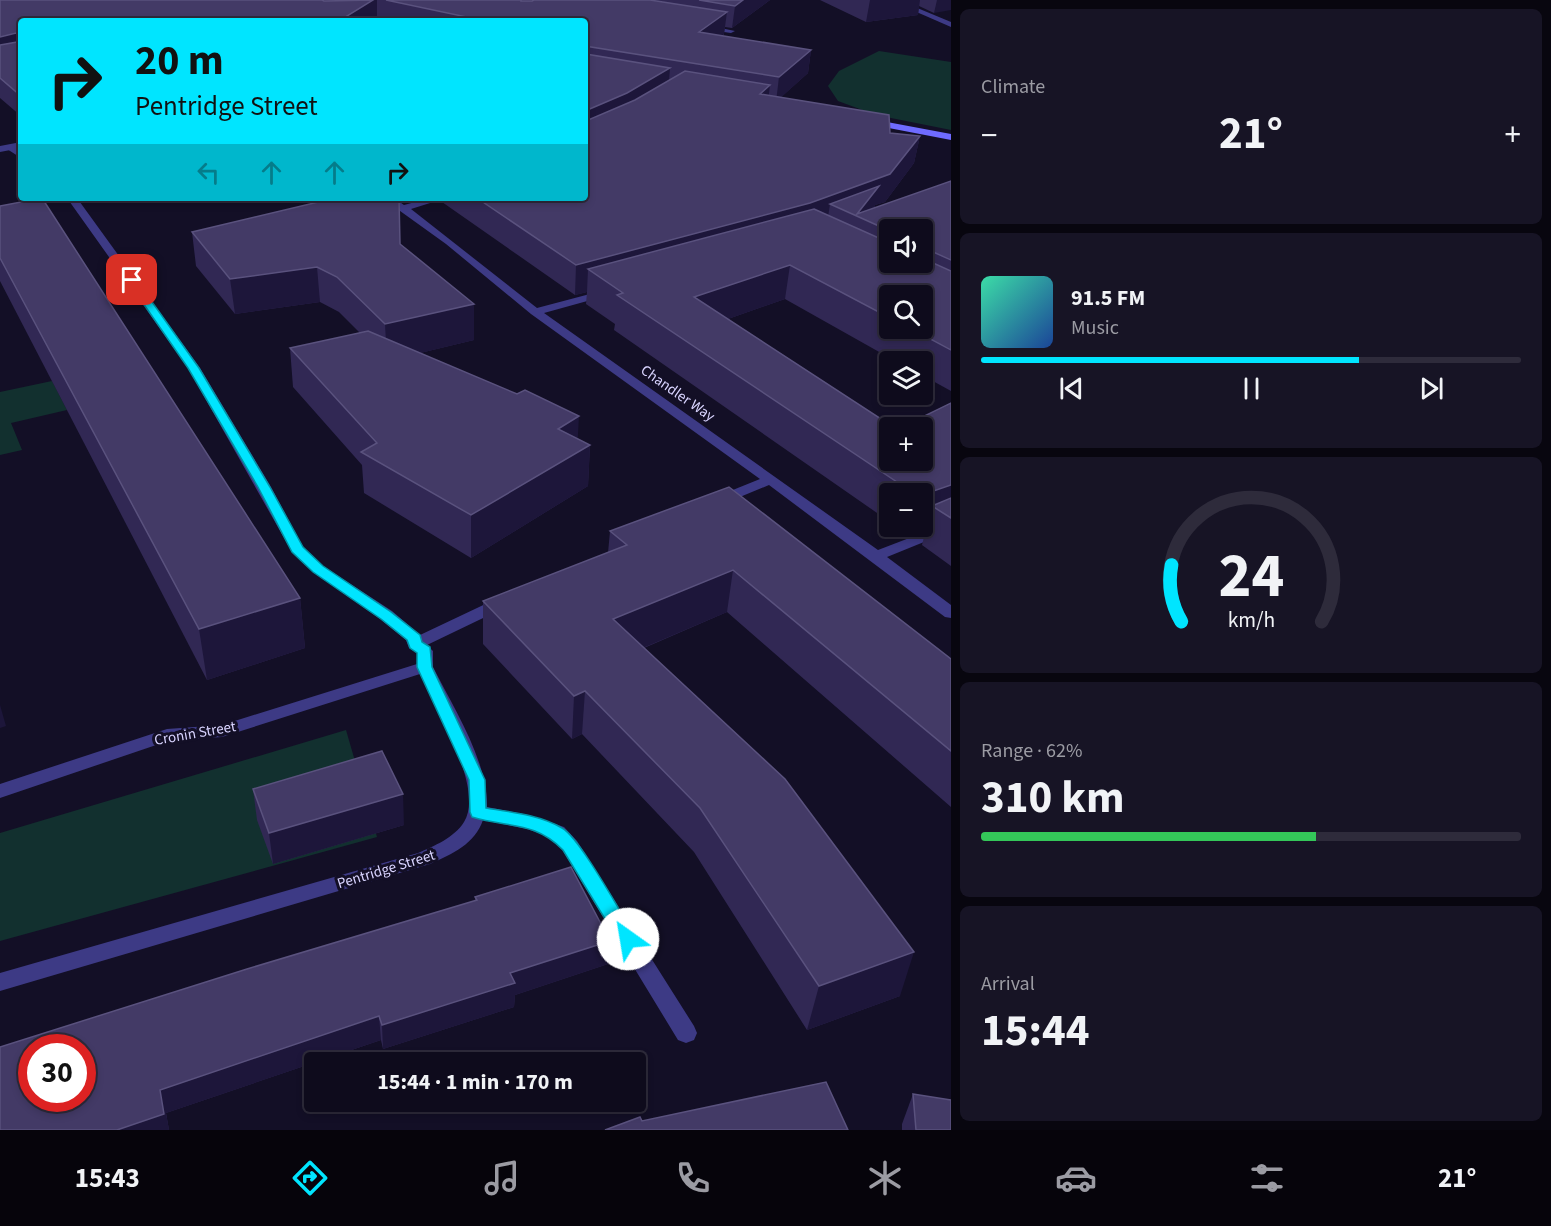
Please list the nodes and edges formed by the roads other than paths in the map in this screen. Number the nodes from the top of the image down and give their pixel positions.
1 (892, 0) edge
2 (951, 25) edge
3 (697, 26) edge
4 (731, 31) edge
5 (858, 120) edge
6 (951, 137) edge
7 (18, 146) edge
8 (10, 147) junction
9 (0, 149) edge
10 (18, 153) edge
11 (74, 201) edge
12 (392, 201) edge
13 (430, 201) edge
14 (403, 208) junction
15 (616, 290) edge
16 (535, 312) junction
17 (771, 479) junction
18 (703, 508) edge
19 (951, 526) edge
20 (877, 556) junction
21 (518, 594) edge
22 (951, 613) edge
23 (415, 644) junction
24 (425, 667) junction
25 (0, 791) edge
26 (478, 812) junction
27 (0, 982) edge
28 (686, 1033) dead end

1 - 2 street
3 - 4 street
5 - 6 main road
7 - 8 street
8 - 9 street
8 - 10 street
11 - 23 street
12 - 14 street, Chandler Way
13 - 14 street
14 - 16 street, Chandler Way
15 - 16 street
16 - 17 street, Chandler Way
17 - 18 street
17 - 20 street, Chandler Way
19 - 20 street
20 - 22 street, Chandler Way
21 - 23 street
23 - 24 street
24 - 25 street, Cronin Street
24 - 26 street
26 - 27 street, Pentridge Street
26 - 28 street

